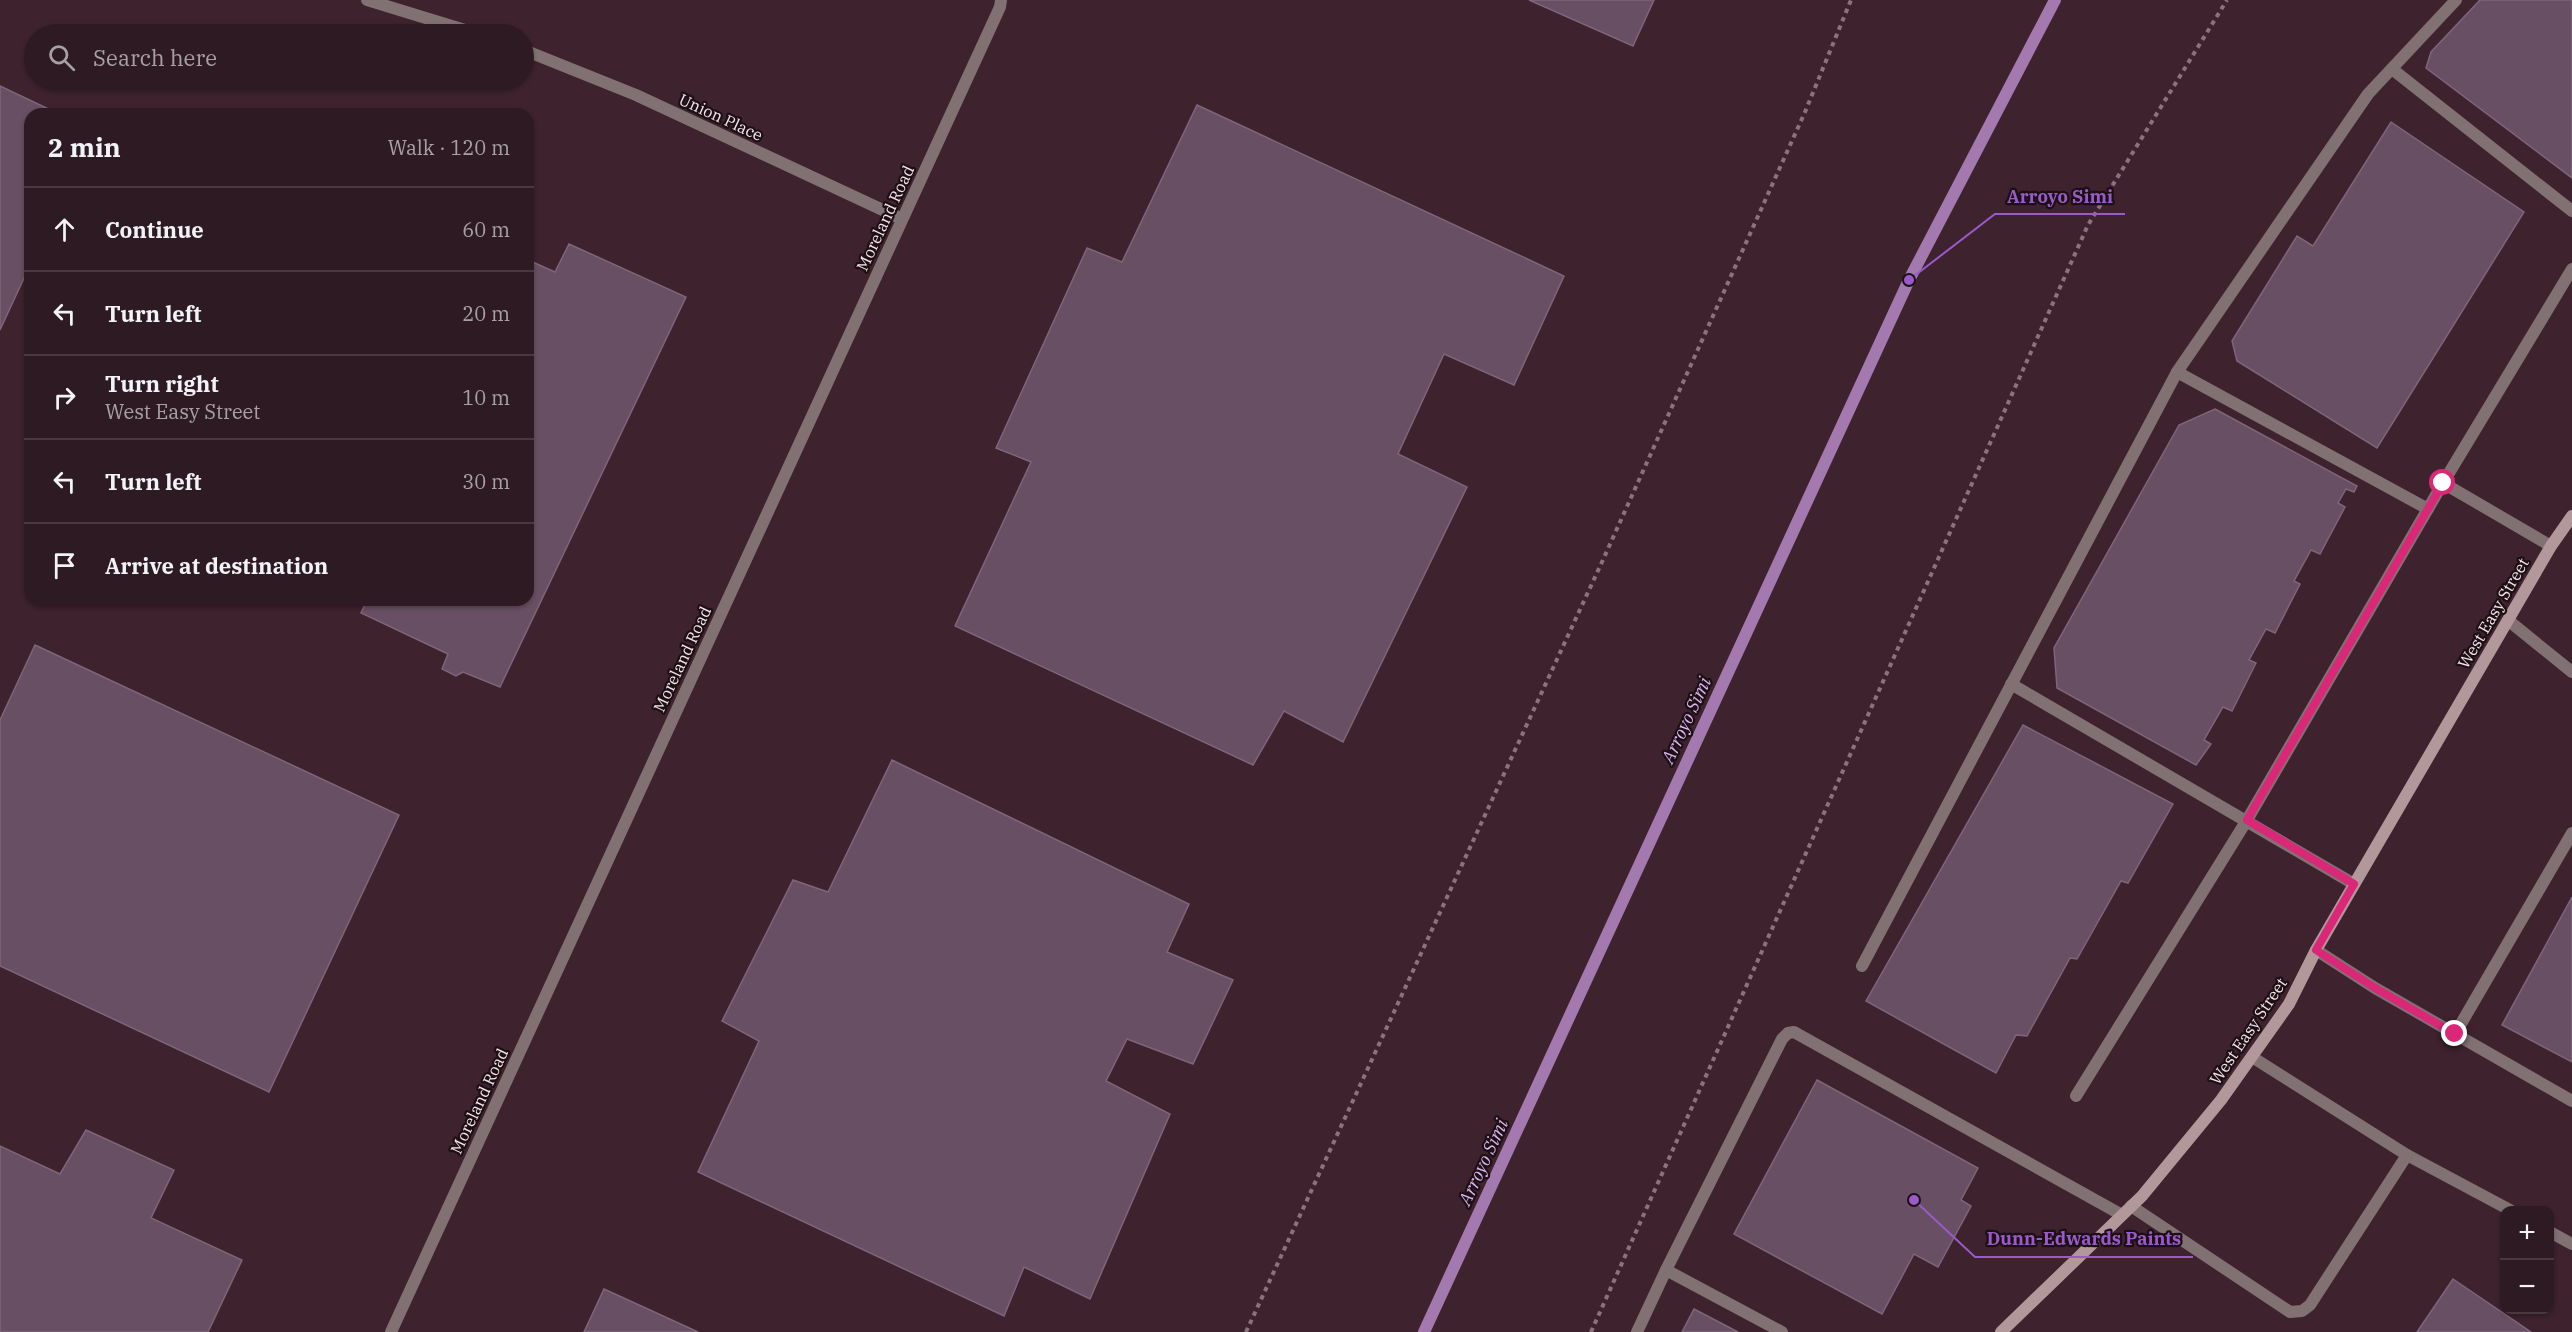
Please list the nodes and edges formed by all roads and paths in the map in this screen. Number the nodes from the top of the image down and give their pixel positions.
1 (367, 0) edge
2 (1000, 0) edge
3 (1851, 0) edge
4 (2227, 0) edge
5 (2456, 0) edge
6 (445, 24) edge
7 (534, 54) edge
8 (2392, 69) junction
9 (2572, 212) edge
10 (902, 219) junction
11 (2572, 269) edge
12 (2177, 372) junction
13 (2443, 483) junction
14 (2428, 509) junction
15 (2572, 516) edge
16 (2551, 546) junction
17 (2509, 621) junction
18 (2572, 672) edge
19 (2011, 684) junction
20 (2247, 820) junction
21 (2572, 833) edge
22 (2354, 884) junction
23 (2316, 950) junction
24 (1862, 966) dead end
25 (2455, 1034) junction
26 (2252, 1057) junction
27 (2076, 1096) dead end
28 (2572, 1101) edge
29 (2408, 1155) junction
30 (2503, 1206) edge
31 (2127, 1210) junction
32 (2554, 1234) edge
33 (2572, 1244) edge
34 (1666, 1270) junction
35 (391, 1332) edge
36 (1246, 1332) edge
37 (1591, 1332) edge
38 (1637, 1332) edge
39 (1782, 1332) edge
40 (2001, 1332) edge

1 - 6 street
2 - 10 street, Moreland Road
3 - 36 path
4 - 37 path
5 - 8 street
7 - 10 street, Union Place
8 - 9 street
8 - 12 street
10 - 35 street, Moreland Road
11 - 13 street
12 - 14 street
12 - 19 street
13 - 14 street
13 - 16 street
14 - 20 street
15 - 16 street, West Easy Street
16 - 17 street, West Easy Street
17 - 18 street
17 - 22 street, West Easy Street
19 - 20 street
19 - 24 street
20 - 22 street
20 - 27 street
21 - 25 street
22 - 23 street, West Easy Street
23 - 25 street
23 - 26 street, West Easy Street
25 - 28 street
26 - 29 street
26 - 31 street, West Easy Street
29 - 30 street
29 - 31 street
31 - 34 street
31 - 40 street, West Easy Street
32 - 33 street
34 - 38 street
34 - 39 street

